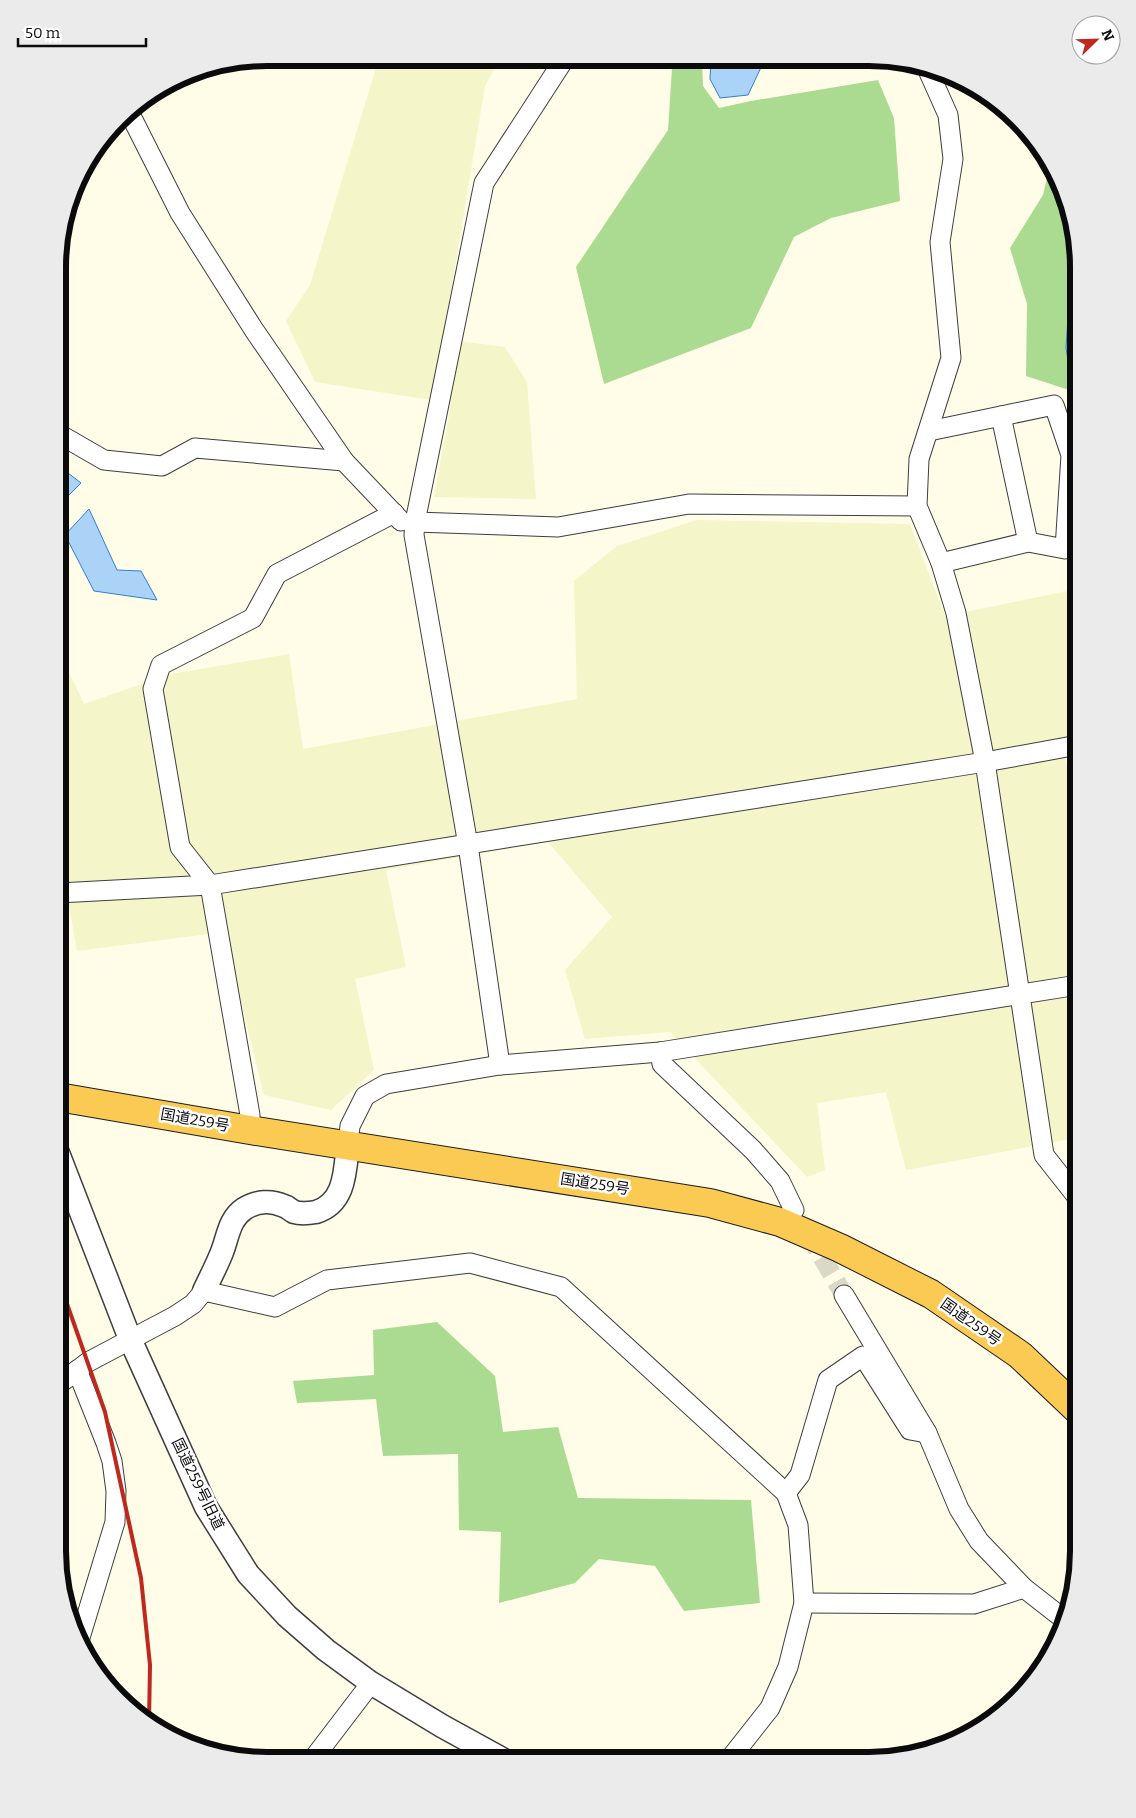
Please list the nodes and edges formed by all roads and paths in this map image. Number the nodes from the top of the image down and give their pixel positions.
1 (560, 66) edge
2 (931, 76) edge
3 (132, 118) edge
4 (1001, 416) junction
5 (929, 432) junction
6 (66, 438) edge
7 (1070, 452) edge
8 (344, 461) junction
9 (1070, 471) edge
10 (917, 506) junction
11 (394, 513) junction
12 (415, 529) junction
13 (1028, 542) junction
14 (941, 563) junction
15 (1070, 746) edge
16 (985, 762) junction
17 (468, 845) junction
18 (210, 885) junction
19 (66, 892) edge
20 (1070, 986) edge
21 (1019, 994) junction
22 (660, 1052) junction
23 (500, 1065) junction
24 (66, 1098) edge
25 (250, 1130) junction
26 (348, 1144) junction
27 (66, 1174) edge
28 (1070, 1188) edge
29 (794, 1210) dead end
30 (204, 1290) junction
31 (844, 1295) tunnel mouth
32 (130, 1339) junction
33 (77, 1370) junction
34 (66, 1379) edge
35 (1070, 1402) edge
36 (927, 1432) junction
37 (786, 1493) junction
38 (1024, 1588) junction
39 (804, 1604) junction
40 (1059, 1615) edge
41 (83, 1629) edge
42 (371, 1683) junction
43 (317, 1752) edge
44 (488, 1752) edge
45 (735, 1752) edge

1 - 12 street
2 - 5 street
3 - 8 street
4 - 5 street
4 - 7 street
4 - 13 street
5 - 10 street
6 - 8 street
8 - 11 street
9 - 13 street
10 - 12 street
10 - 14 street
11 - 12 street
11 - 18 street
12 - 17 street
13 - 14 street
14 - 16 street
15 - 16 street
16 - 17 street
16 - 21 street
17 - 18 street
17 - 23 street
18 - 19 street
18 - 25 street
20 - 21 street
21 - 22 street
21 - 28 street
22 - 23 street
22 - 29 street
23 - 26 street
24 - 25 highway, 国道259号
25 - 26 highway, 国道259号
26 - 30 street
26 - 35 highway, 国道259号
27 - 32 street, 国道259号旧道
30 - 32 street
30 - 37 street
31 - 36 street
32 - 33 street
32 - 42 street, 国道259号旧道
33 - 34 street
33 - 41 street
36 - 37 street
36 - 38 street
37 - 39 street
38 - 39 street
38 - 40 street
39 - 45 street
42 - 43 street
42 - 44 street, 国道259号旧道

